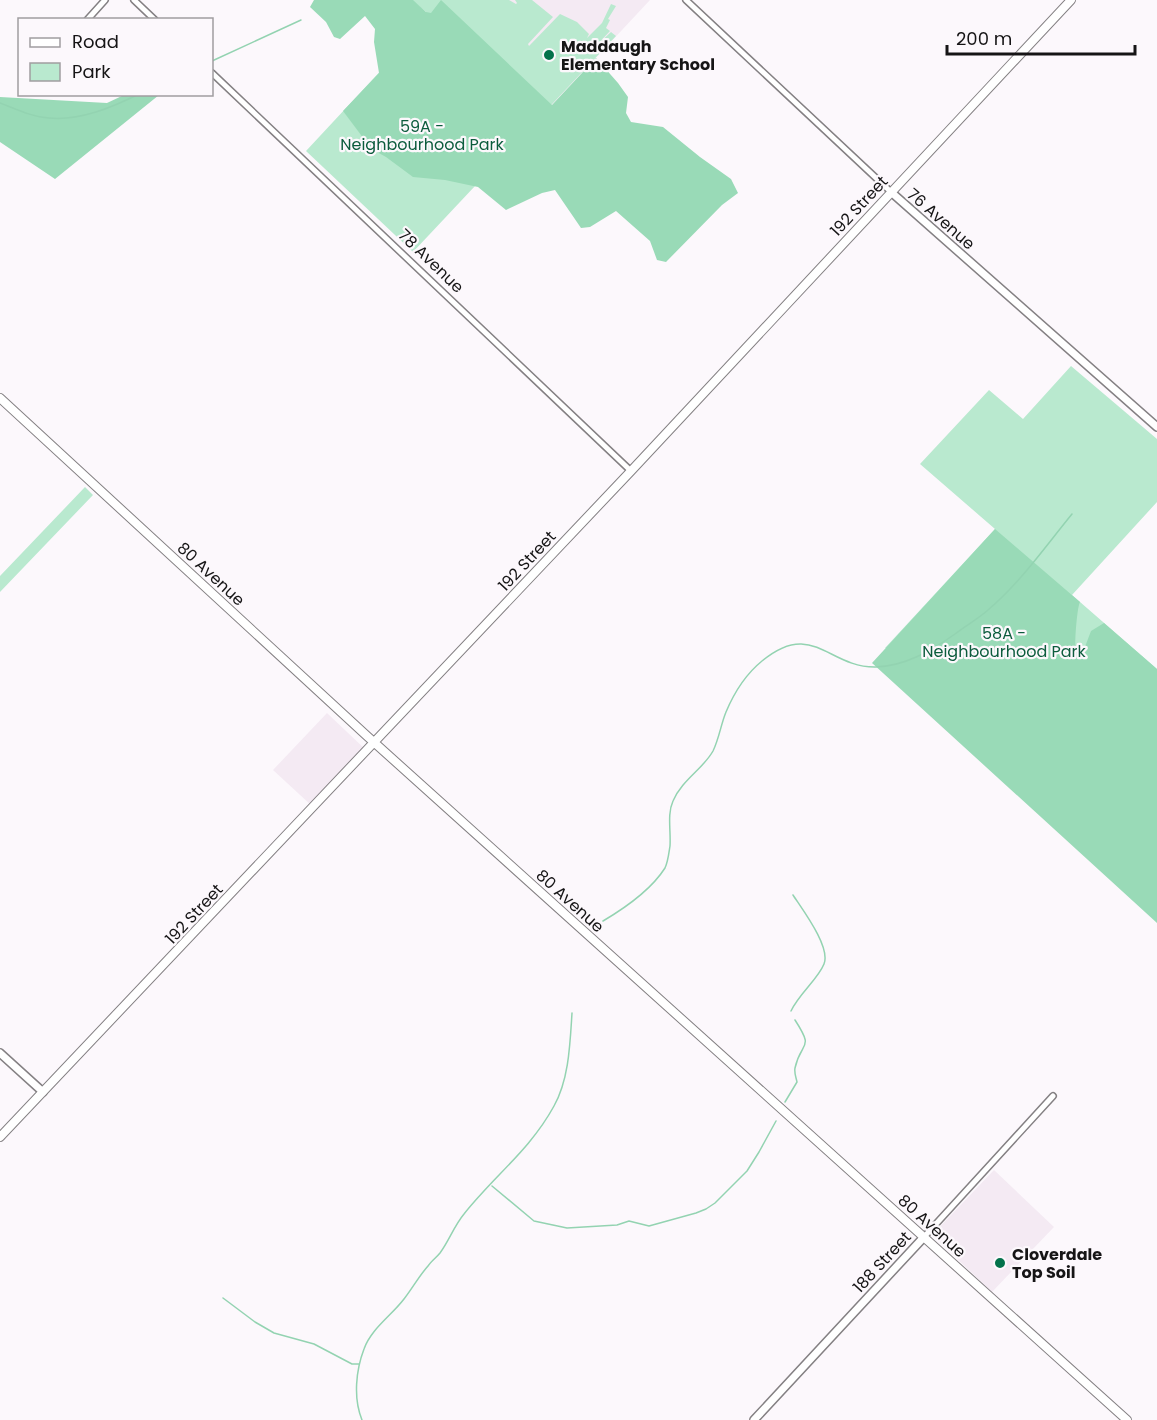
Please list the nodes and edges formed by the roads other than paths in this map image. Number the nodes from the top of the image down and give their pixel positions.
1 (105, 0) edge
2 (134, 0) edge
3 (686, 0) edge
4 (1071, 0) edge
5 (89, 18) edge
6 (152, 18) edge
7 (213, 74) edge
8 (891, 192) junction
9 (0, 398) edge
10 (1157, 428) edge
11 (631, 471) junction
12 (374, 742) junction
13 (0, 1053) edge
14 (43, 1092) junction
15 (1053, 1096) dead end
16 (0, 1137) edge
17 (924, 1237) junction
18 (754, 1420) edge
19 (1127, 1420) edge

1 - 5 street
2 - 6 street
3 - 8 street, 76 Avenue
4 - 8 main road, 192 Street
7 - 11 street, 78 Avenue
8 - 10 street, 76 Avenue
8 - 11 main road, 192 Street
9 - 12 main road, 80 Avenue
11 - 12 main road, 192 Street
12 - 14 main road, 192 Street
12 - 17 main road, 80 Avenue
13 - 14 street
14 - 16 main road, 192 Street
15 - 17 street, 188 Street
17 - 18 street, 188 Street
17 - 19 main road, 80 Avenue

